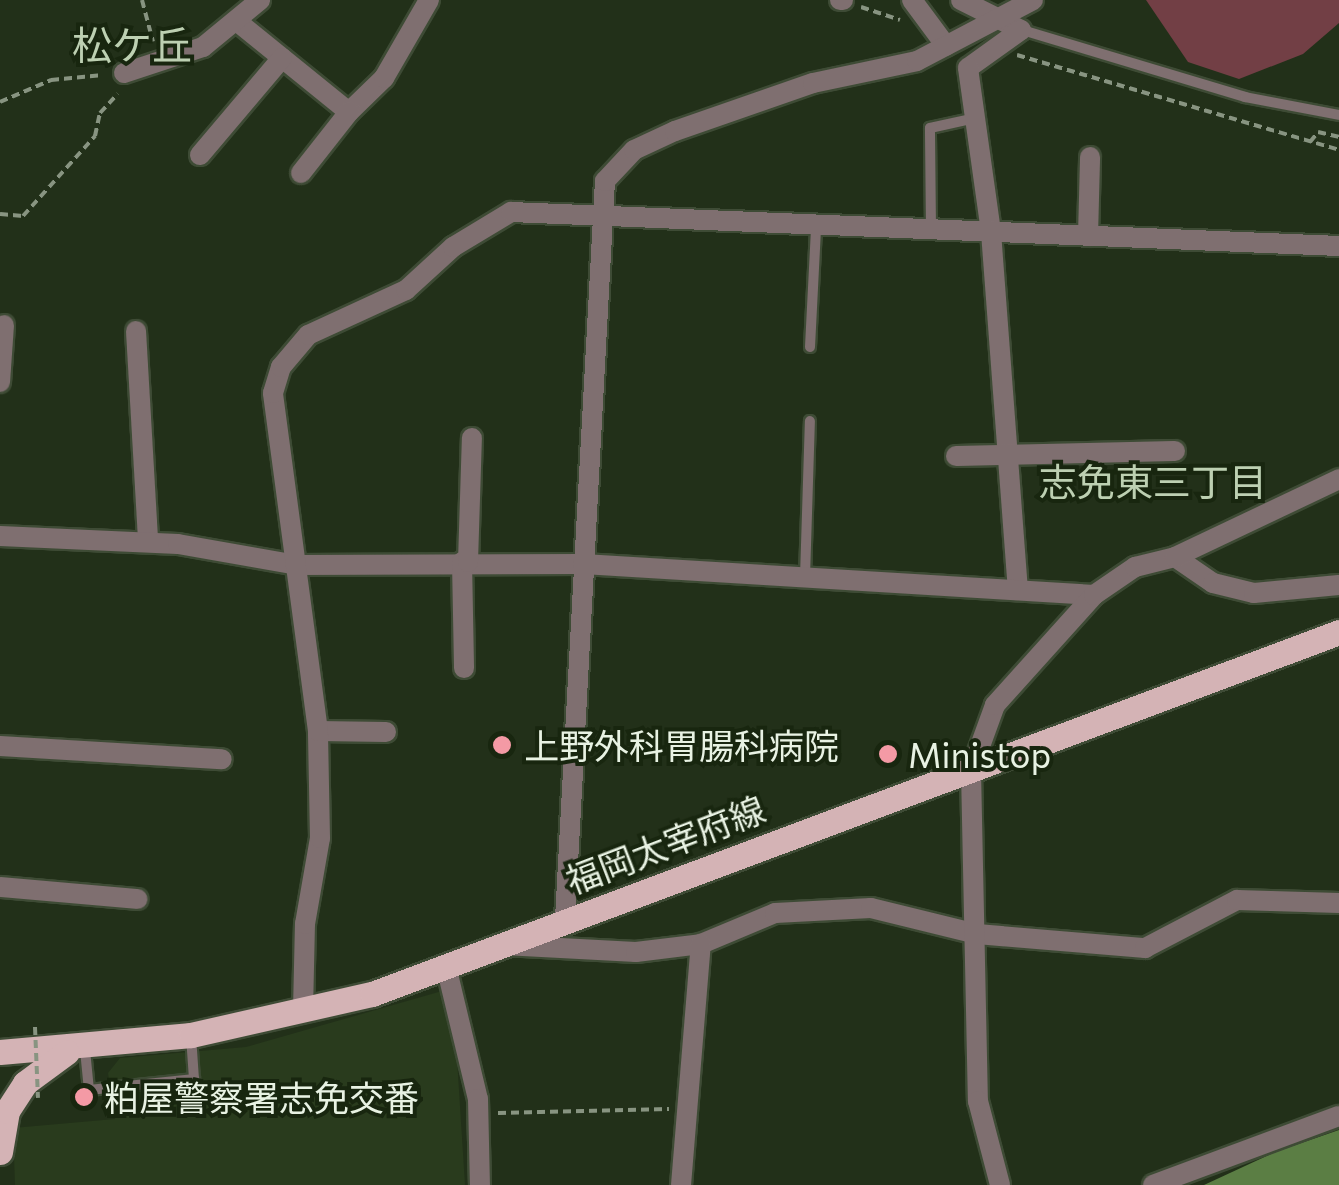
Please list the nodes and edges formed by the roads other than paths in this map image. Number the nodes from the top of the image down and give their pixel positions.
1 (260, 0) edge
2 (429, 0) edge
3 (912, 0) edge
4 (961, 0) edge
5 (1033, 0) edge
6 (999, 20) junction
7 (239, 23) junction
8 (1020, 30) junction
9 (941, 38) junction
10 (282, 58) junction
11 (124, 73) road end
12 (349, 112) junction
13 (1339, 115) edge
14 (978, 117) junction
15 (200, 155) dead end
16 (1090, 157) dead end
17 (301, 173) dead end
18 (600, 221) junction
19 (816, 228) junction
20 (931, 230) junction
21 (991, 232) junction
22 (1088, 236) junction
23 (1339, 246) edge
24 (4, 325) dead end
25 (136, 330) dead end
26 (810, 347) dead end
27 (0, 382) edge
28 (810, 421) dead end
29 (472, 438) dead end
30 (1175, 451) dead end
31 (956, 456) dead end
32 (1008, 459) junction
33 (1339, 478) edge
34 (0, 536) edge
35 (148, 542) junction
36 (1175, 557) junction
37 (465, 562) junction
38 (583, 564) junction
39 (296, 565) junction
40 (805, 583) junction
41 (1339, 585) edge
42 (1018, 590) junction
43 (1094, 595) junction
44 (1339, 632) edge
45 (464, 668) dead end
46 (318, 732) junction
47 (386, 732) dead end
48 (0, 746) edge
49 (222, 758) dead end
50 (971, 771) junction
51 (0, 887) edge
52 (138, 899) dead end
53 (1339, 903) edge
54 (566, 919) junction
55 (978, 934) junction
56 (701, 944) junction
57 (502, 945) junction
58 (446, 966) junction
59 (303, 1011) junction
60 (190, 1036) junction
61 (76, 1051) junction
62 (0, 1052) edge
63 (1339, 1116) edge
64 (0, 1152) edge
65 (480, 1185) edge
66 (681, 1185) edge
67 (1000, 1185) edge
68 (1153, 1185) edge

1 - 7 street
2 - 12 street
3 - 9 street
4 - 6 street
5 - 6 street
6 - 8 street
6 - 9 street
7 - 10 street
7 - 11 street
8 - 13 lane
8 - 14 street
9 - 18 street
10 - 12 street
10 - 15 street
12 - 17 street
14 - 20 lane
14 - 21 street
16 - 22 street
18 - 19 street
18 - 38 street
18 - 39 street
19 - 20 street
19 - 26 lane
20 - 21 street
21 - 22 street
21 - 32 street
22 - 23 street
24 - 27 street
25 - 35 street
28 - 40 lane
29 - 37 street
30 - 32 street
31 - 32 street
32 - 42 street
33 - 36 street
34 - 35 street
35 - 39 street
36 - 41 street
36 - 43 street
37 - 38 street
37 - 39 street
37 - 45 street
38 - 40 street
38 - 54 street
39 - 46 street
40 - 42 street
42 - 43 street
43 - 50 street
44 - 50 main road, 福岡太宰府線
46 - 47 street
46 - 59 street
48 - 49 street
50 - 54 main road, 福岡太宰府線
50 - 55 street
51 - 52 street
53 - 55 street
54 - 57 main road, 福岡太宰府線
55 - 56 street
55 - 67 street
56 - 57 street
56 - 66 street
57 - 58 main road, 福岡太宰府線
58 - 59 main road, 福岡太宰府線
58 - 65 street
59 - 60 main road, 福岡太宰府線
60 - 61 main road, 福岡太宰府線
60 - 61 lane
61 - 62 main road, 福岡太宰府線
61 - 64 main road
63 - 68 street

